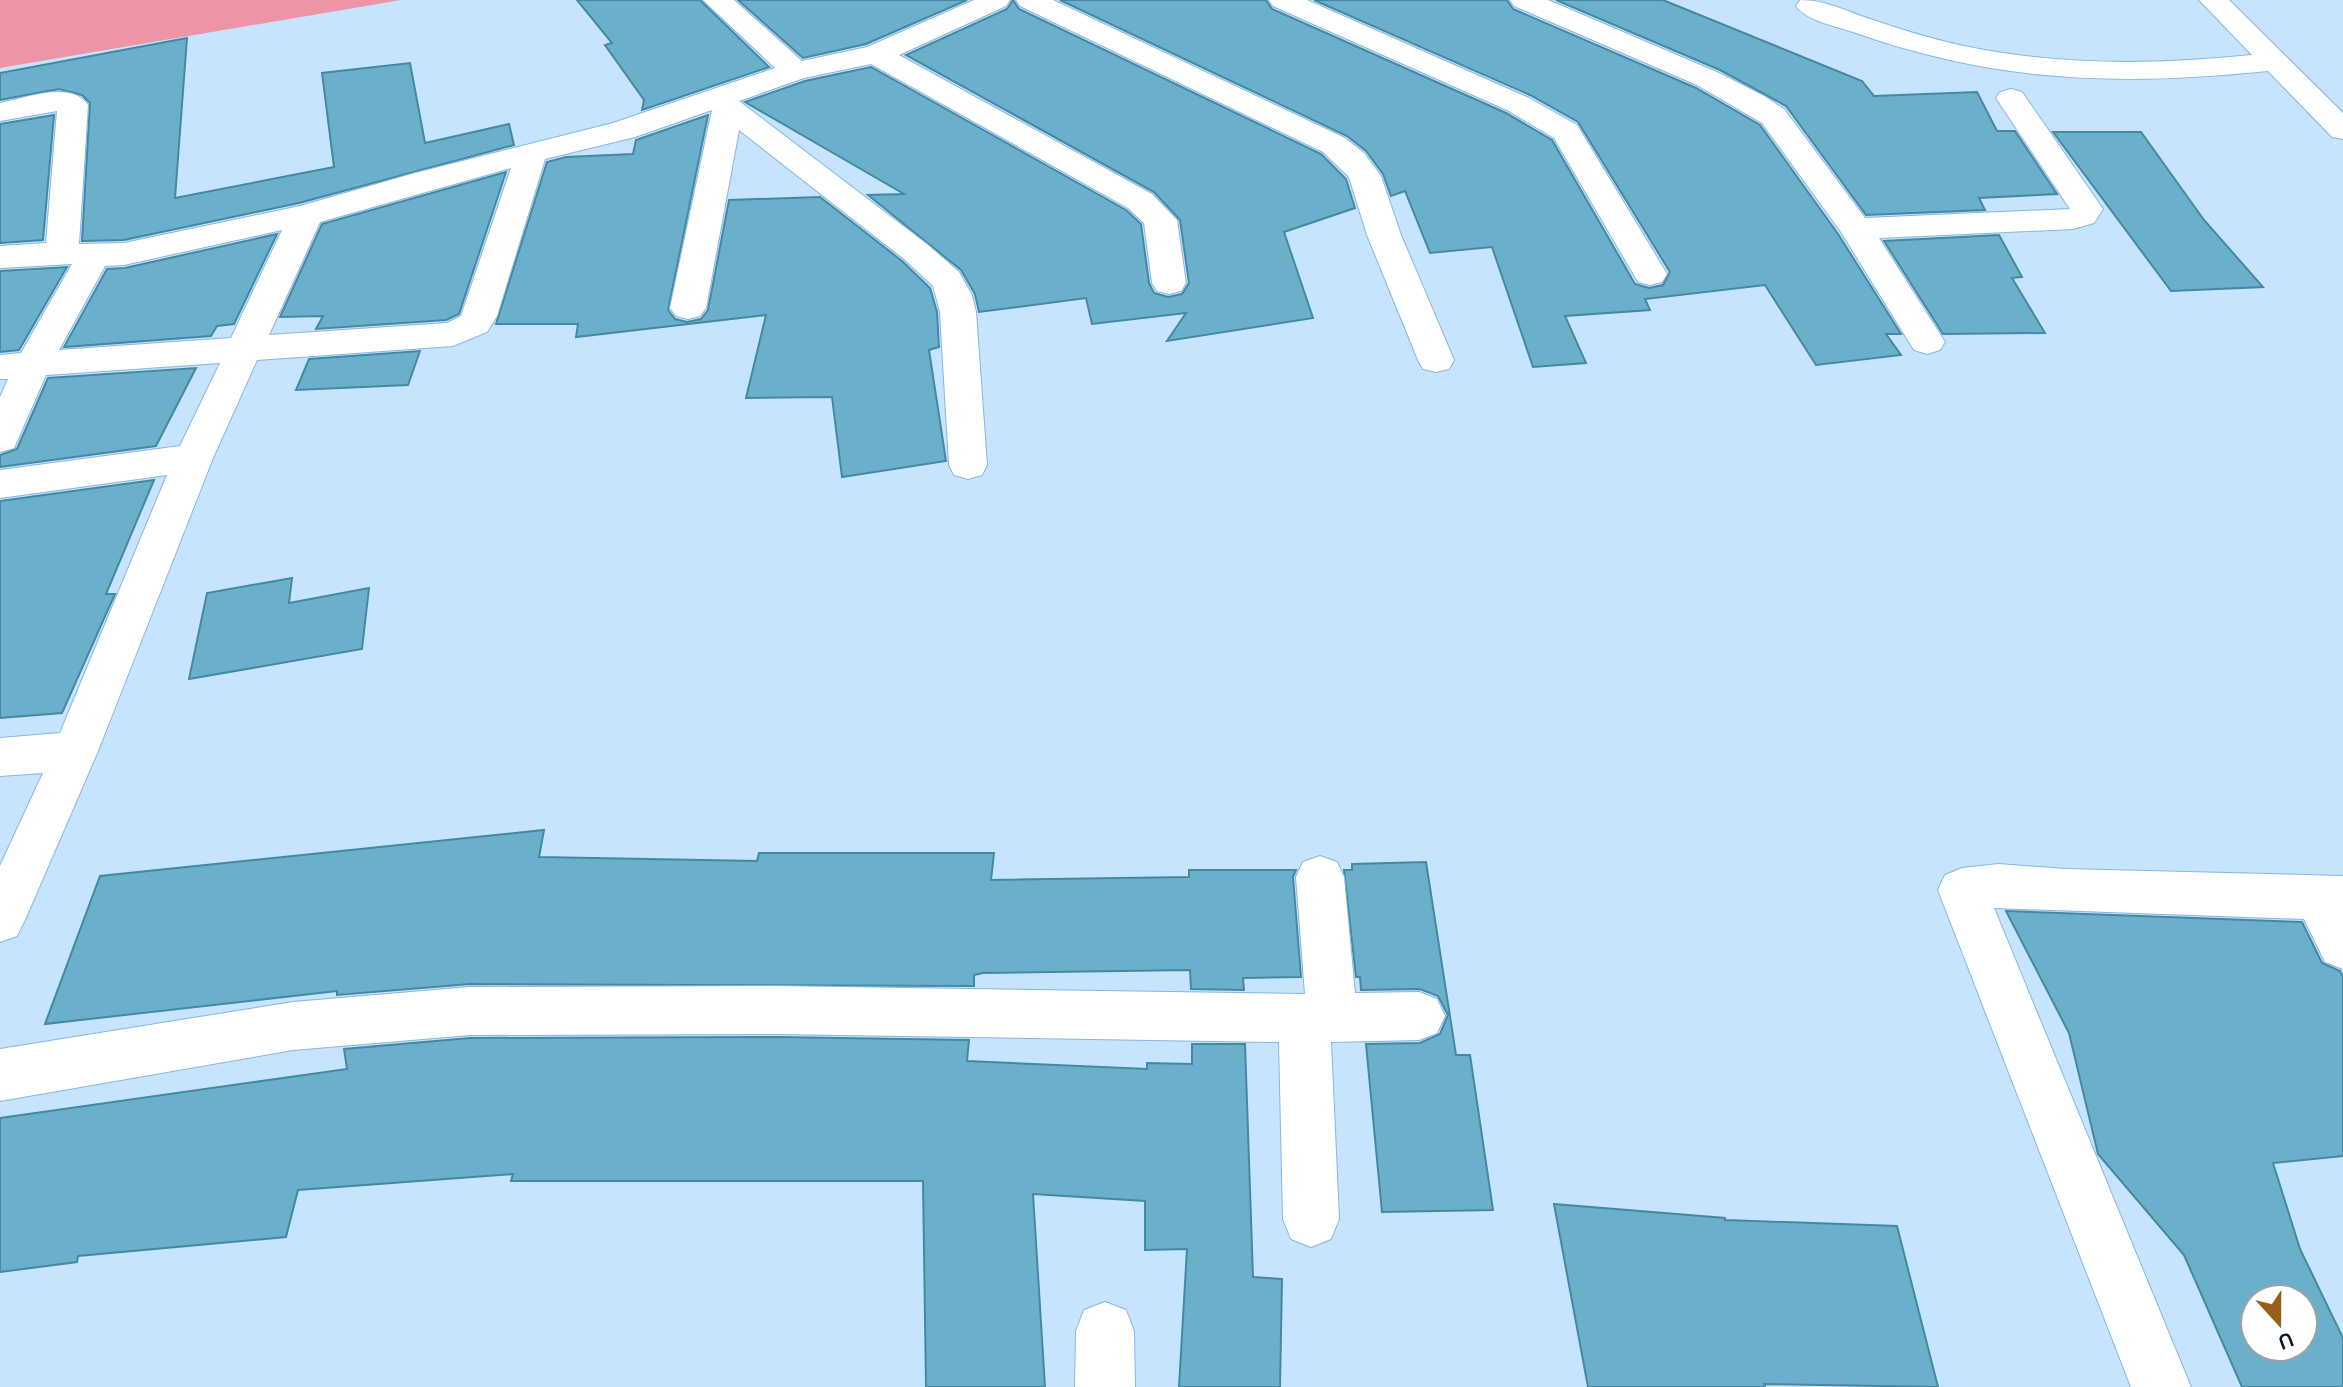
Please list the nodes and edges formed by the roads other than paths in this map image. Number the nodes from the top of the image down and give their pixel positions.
1 (717, 0) edge
2 (996, 0) edge
3 (1030, 0) edge
4 (1283, 0) edge
5 (1524, 0) edge
6 (2213, 0) edge
7 (1810, 6) dead end
8 (875, 54) junction
9 (2274, 62) junction
10 (796, 71) junction
11 (2011, 98) dead end
12 (723, 104) junction
13 (0, 112) edge
14 (2343, 130) edge
15 (531, 155) junction
16 (306, 215) junction
17 (1856, 229) junction
18 (78, 254) junction
19 (0, 257) edge
20 (1650, 274) dead end
21 (1169, 283) dead end
22 (688, 308) dead end
23 (1927, 342) dead end
24 (246, 348) junction
25 (1436, 360) dead end
26 (17, 366) edge
27 (0, 439) edge
28 (194, 458) junction
29 (968, 465) dead end
30 (0, 484) edge
31 (75, 751) junction
32 (0, 757) edge
33 (1320, 877) dead end
34 (2330, 898) edge
35 (0, 920) edge
36 (2343, 946) edge
37 (1419, 1016) dead end
38 (1318, 1018) junction
39 (0, 1075) edge
40 (1311, 1219) dead end
41 (2161, 1387) edge

1 - 10 street
2 - 8 street
3 - 25 street
4 - 20 street
5 - 17 street
6 - 9 street
7 - 9 street
8 - 10 street
8 - 21 street
9 - 14 street
10 - 12 street
11 - 17 street
12 - 15 street
12 - 22 street
12 - 29 street
13 - 18 street
15 - 16 street
15 - 24 street
16 - 18 street
16 - 24 street
17 - 23 street
18 - 19 street
18 - 26 street
24 - 26 street
24 - 28 street
26 - 27 street
28 - 30 street
28 - 31 street
31 - 32 street
31 - 35 street
33 - 38 street
34 - 36 street
34 - 41 street
37 - 38 street
38 - 39 street
38 - 40 street

